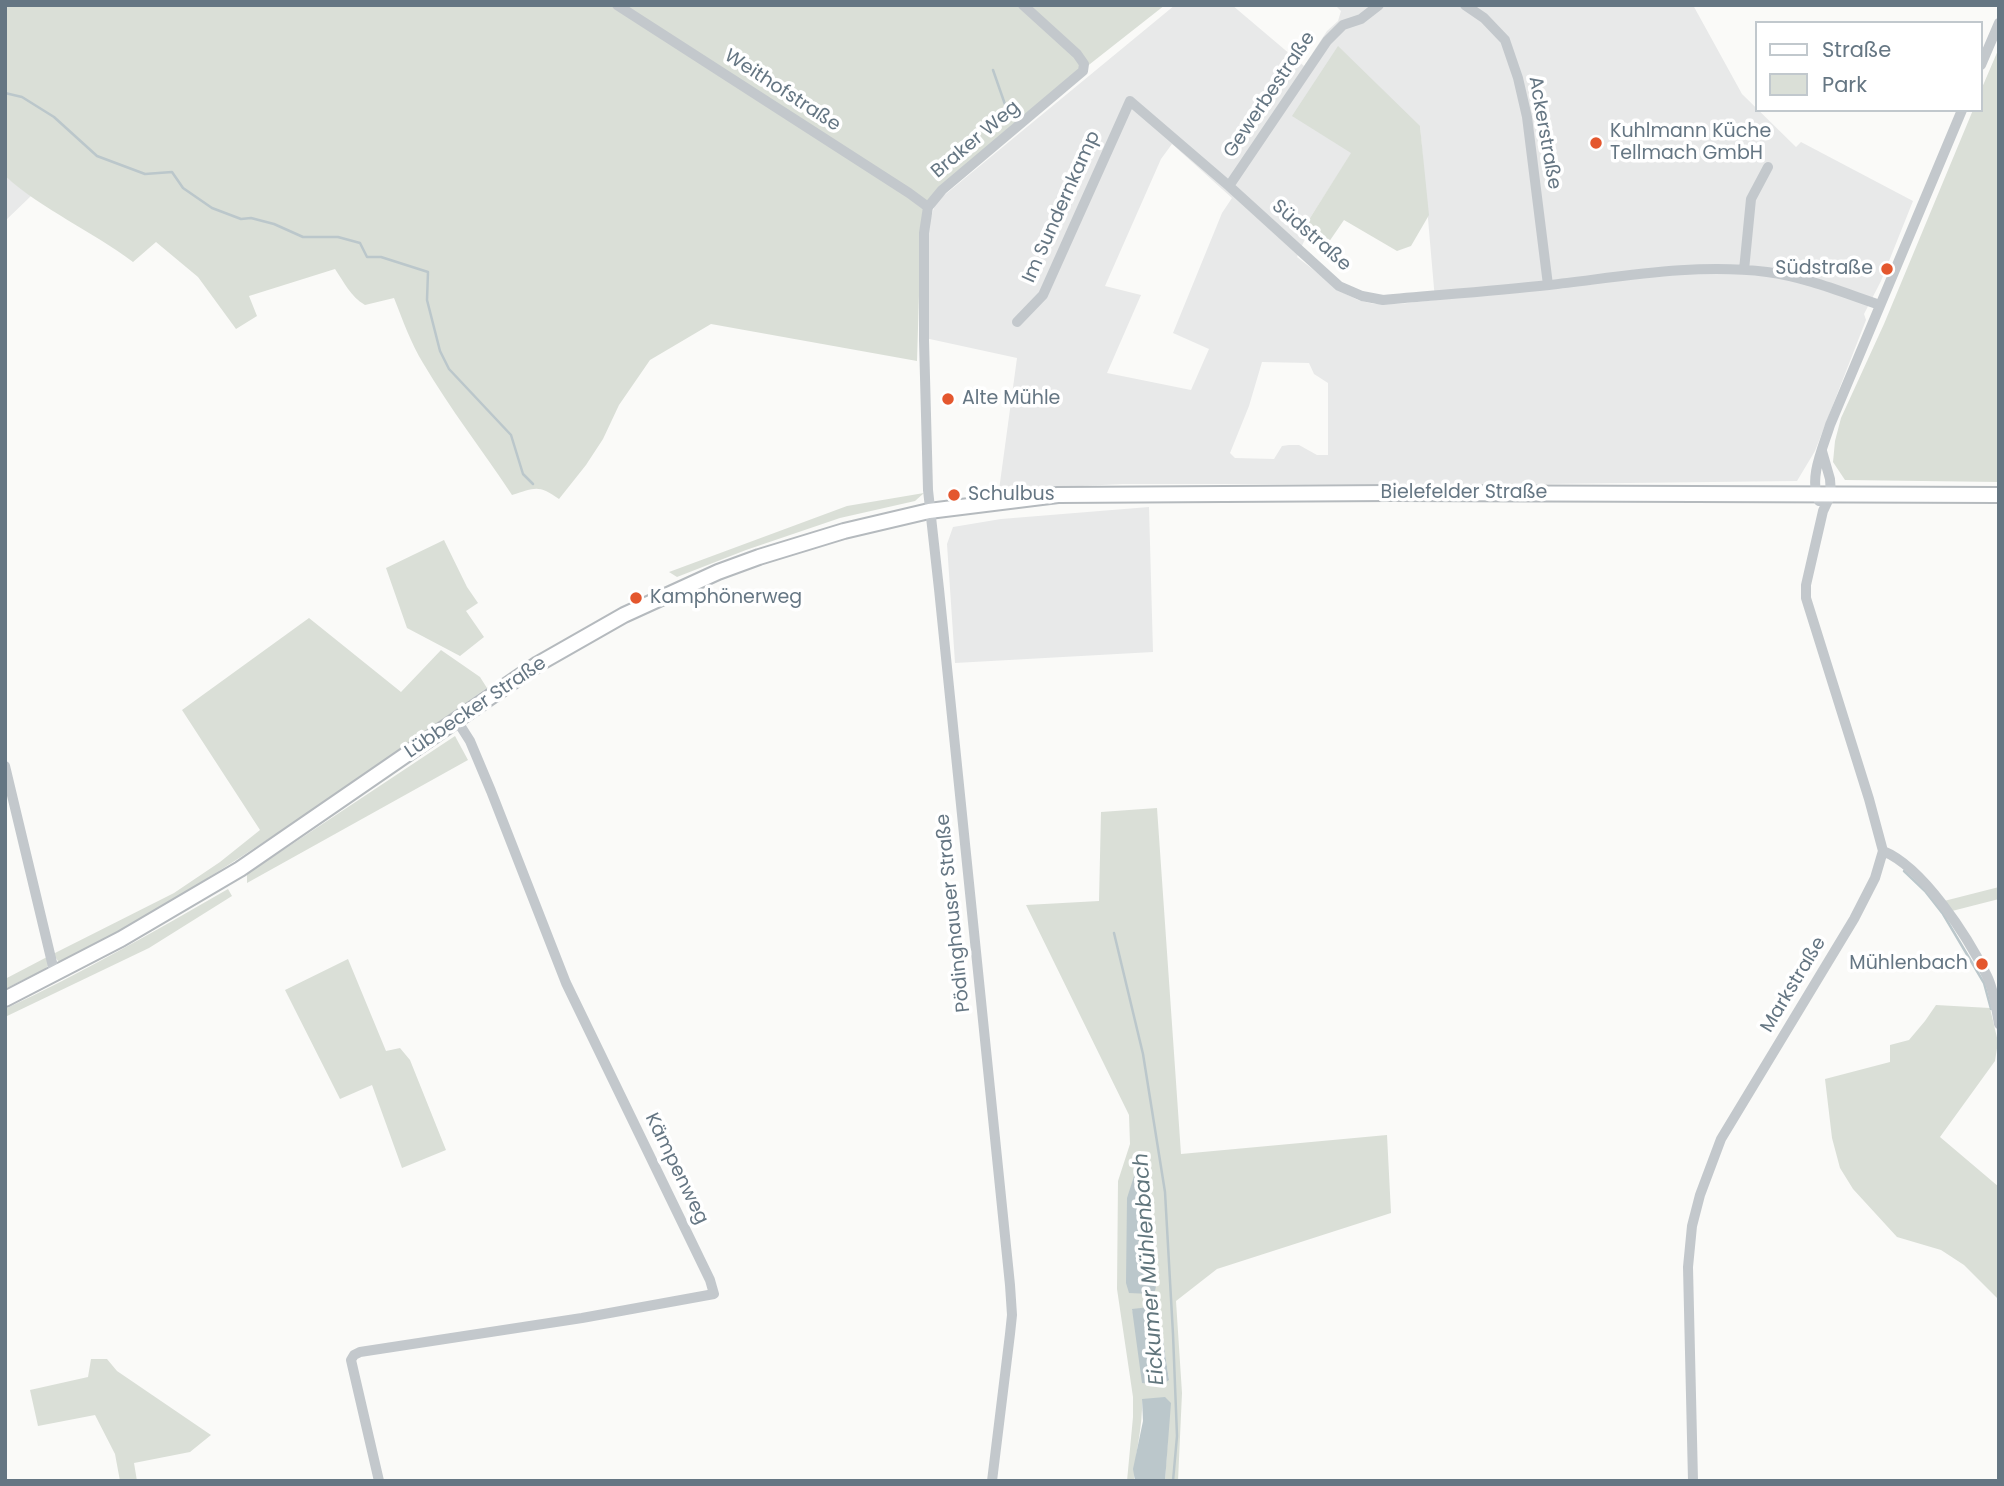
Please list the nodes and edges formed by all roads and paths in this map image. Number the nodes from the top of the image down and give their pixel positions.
1 (617, 5) edge
2 (1023, 5) edge
3 (1379, 5) edge
4 (1465, 5) edge
5 (1999, 23) edge
6 (1983, 60) edge
7 (1130, 101) joint
8 (1961, 112) edge
9 (1768, 167) dead end
10 (1229, 186) junction
11 (928, 207) junction
12 (1744, 270) junction
13 (1548, 285) junction
14 (1880, 305) junction
15 (1017, 322) dead end
16 (924, 340) joint
17 (1822, 451) junction
18 (1815, 494) junction
19 (1831, 494) junction
20 (1999, 495) edge
21 (929, 511) junction
22 (1823, 511) junction
23 (456, 719) junction
24 (5, 766) edge
25 (1883, 852) junction
26 (55, 975) junction
27 (5, 999) edge
28 (1999, 1024) edge
29 (379, 1481) edge
30 (992, 1481) edge
31 (1693, 1481) edge

1 - 11 street, Weithofstraße
2 - 11 street, Braker Weg
3 - 10 street, Gewerbestraße
4 - 13 street, Ackerstraße
5 - 6 street
7 - 10 street, Südstraße
7 - 15 street, Im Sundernkamp
8 - 14 street
9 - 12 street
10 - 13 street, Südstraße
11 - 16 street, Braker Weg
12 - 13 street, Südstraße
12 - 14 street, Südstraße
14 - 17 street
16 - 21 street, Pödinghauser Straße
17 - 18 street
17 - 19 street
18 - 19 main road, Bielefelder Straße
18 - 21 main road, Bielefelder Straße
18 - 22 street
19 - 20 main road, Bielefelder Straße
19 - 22 street
21 - 23 main road, Lübbecker Straße
21 - 30 street, Pödinghauser Straße
22 - 25 street
23 - 26 main road, Lübbecker Straße
23 - 29 street, Kämpenweg
24 - 26 street
25 - 28 street
25 - 31 street, Markstraße
26 - 27 main road, Lübbecker Straße

